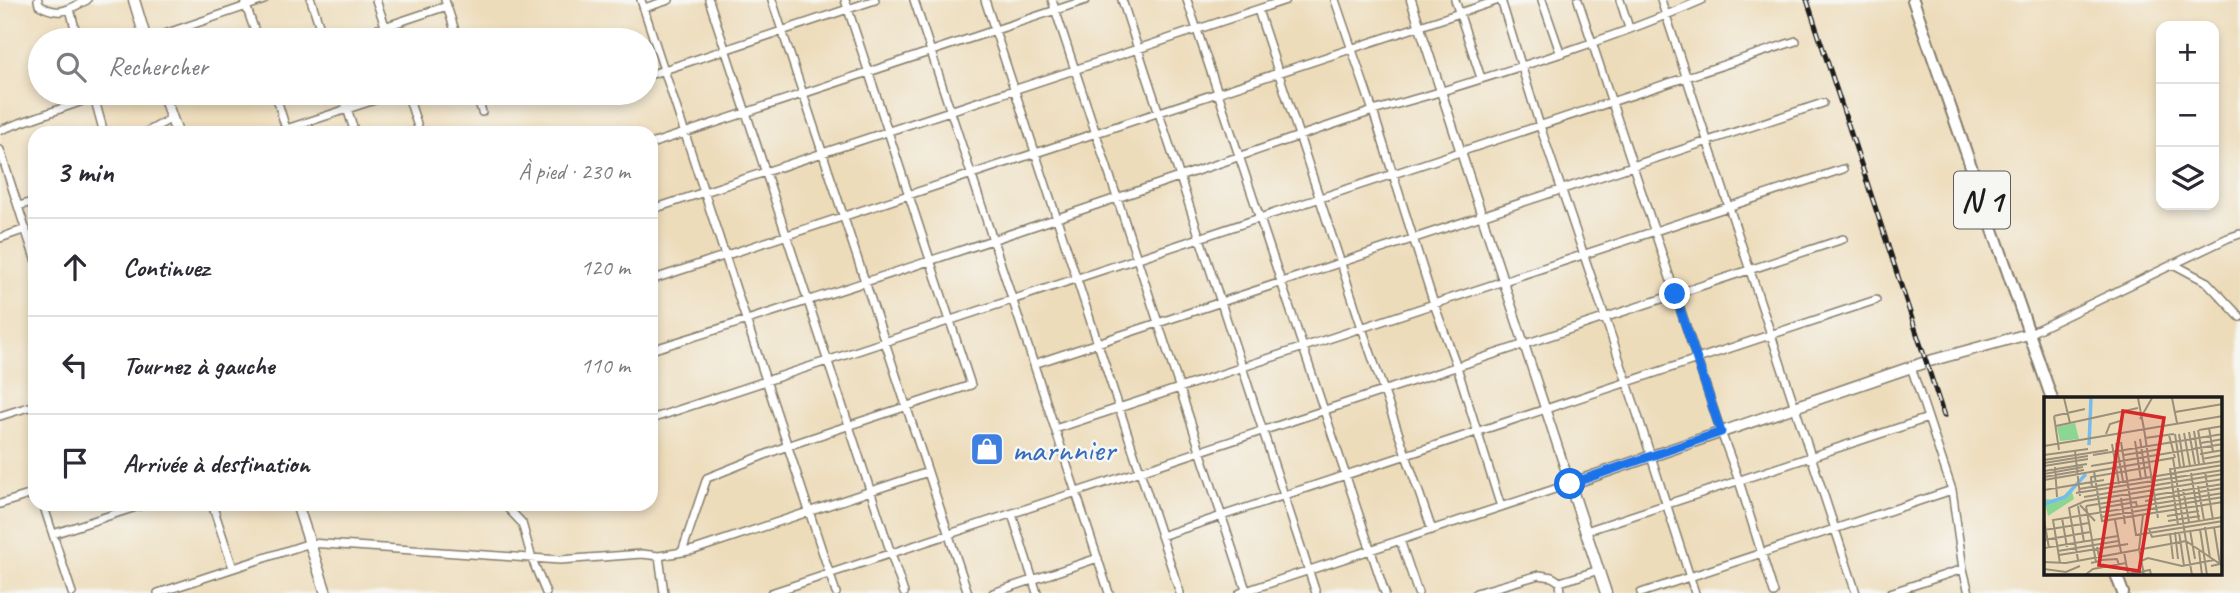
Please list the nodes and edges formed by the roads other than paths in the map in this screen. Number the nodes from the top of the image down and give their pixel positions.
1 (38, 0) edge
2 (87, 0) edge
3 (134, 0) edge
4 (264, 0) edge
5 (311, 0) edge
6 (376, 0) edge
7 (669, 0) edge
8 (709, 0) edge
9 (772, 0) edge
10 (845, 0) edge
11 (875, 0) edge
12 (914, 0) edge
13 (985, 0) edge
14 (1052, 0) edge
15 (1086, 0) edge
16 (1122, 0) edge
17 (1187, 0) edge
18 (1286, 0) edge
19 (1335, 0) edge
20 (1410, 0) edge
21 (1455, 0) edge
22 (1500, 0) edge
23 (1542, 0) edge
24 (1578, 0) edge
25 (1620, 0) edge
26 (1661, 0) edge
27 (1702, 0) edge
28 (1913, 0) edge
29 (245, 3) edge
30 (446, 3) edge
31 (643, 4) edge
32 (70, 9) junction
33 (848, 9) junction
34 (1056, 10) junction
35 (1258, 10) junction
36 (1459, 13) junction
37 (1667, 15) junction
38 (1419, 26) junction
39 (385, 27) junction
40 (75, 28) edge
41 (142, 28) edge
42 (178, 28) edge
43 (254, 28) edge
44 (320, 28) edge
45 (382, 28) edge
46 (454, 28) edge
47 (651, 28) edge
48 (1629, 28) junction
49 (1196, 29) junction
50 (995, 30) junction
51 (782, 31) junction
52 (1796, 41) dead end
53 (1593, 42) junction
54 (725, 49) junction
55 (1138, 49) junction
56 (1350, 49) junction
57 (658, 51) edge
58 (931, 51) junction
59 (1560, 52) junction
60 (1521, 65) junction
61 (1075, 69) junction
62 (664, 70) junction
63 (658, 72) edge
64 (869, 72) junction
65 (1278, 73) junction
66 (1481, 78) junction
67 (1686, 78) junction
68 (1015, 89) junction
69 (1440, 92) junction
70 (1217, 93) junction
71 (803, 94) junction
72 (1612, 102) junction
73 (1823, 103) dead end
74 (67, 105) edge
75 (97, 105) edge
76 (167, 105) edge
77 (278, 105) edge
78 (346, 105) edge
79 (360, 105) edge
80 (411, 105) edge
81 (480, 105) edge
82 (347, 109) junction
83 (951, 111) junction
84 (1373, 111) junction
85 (482, 112) dead end
86 (1158, 112) junction
87 (746, 113) junction
88 (172, 118) junction
89 (102, 126) edge
90 (158, 126) edge
91 (175, 126) edge
92 (285, 126) edge
93 (300, 126) edge
94 (353, 126) edge
95 (418, 126) edge
96 (1540, 126) junction
97 (0, 130) edge
98 (888, 131) junction
99 (685, 133) junction
100 (1096, 133) junction
101 (1300, 137) junction
102 (658, 142) edge
103 (1707, 142) junction
104 (0, 150) edge
105 (1461, 152) junction
106 (823, 153) junction
107 (1035, 153) junction
108 (1239, 158) junction
109 (1635, 166) junction
110 (3, 169) edge
111 (1843, 169) dead end
112 (766, 172) junction
113 (971, 174) junction
114 (1392, 175) junction
115 (1180, 177) junction
116 (1562, 190) junction
117 (704, 192) junction
118 (909, 195) junction
119 (1321, 198) junction
120 (1116, 199) junction
121 (28, 203) edge
122 (19, 206) junction
123 (658, 207) edge
124 (1728, 207) junction
125 (844, 216) junction
126 (1482, 216) junction
127 (1056, 218) junction
128 (1261, 218) junction
129 (26, 229) junction
130 (1654, 231) junction
131 (2240, 234) edge
132 (786, 235) junction
133 (28, 236) edge
134 (0, 238) edge
135 (1200, 238) junction
136 (994, 239) junction
137 (1413, 239) junction
138 (1843, 239) dead end
139 (725, 255) junction
140 (1583, 256) junction
141 (931, 259) junction
142 (1137, 259) junction
143 (1341, 263) junction
144 (2173, 264) junction
145 (1750, 270) junction
146 (658, 278) edge
147 (1077, 279) junction
148 (865, 281) junction
149 (1504, 282) junction
150 (1280, 283) junction
151 (1675, 294) junction
152 (807, 300) junction
153 (1013, 300) junction
154 (1876, 300) dead end
155 (1221, 302) junction
156 (1434, 304) junction
157 (2240, 317) edge
158 (1604, 318) junction
159 (746, 321) junction
160 (950, 321) junction
161 (1159, 322) junction
162 (1362, 328) junction
163 (2028, 334) junction
164 (1770, 335) junction
165 (885, 342) junction
166 (1098, 343) junction
167 (1525, 344) junction
168 (658, 348) edge
169 (1302, 348) junction
170 (1697, 359) junction
171 (828, 361) junction
172 (1034, 364) junction
173 (1242, 367) junction
174 (1457, 367) junction
175 (1911, 368) junction
176 (766, 381) junction
177 (1627, 382) junction
178 (1180, 388) junction
179 (1385, 391) junction
180 (2051, 397) edge
181 (28, 407) edge
182 (907, 407) junction
183 (1794, 407) junction
184 (1119, 408) junction
185 (1546, 409) junction
186 (1323, 411) junction
187 (0, 416) edge
188 (658, 417) edge
189 (1928, 418) junction
190 (849, 426) junction
191 (1055, 429) junction
192 (1263, 430) junction
193 (1476, 432) junction
194 (1721, 432) junction
195 (787, 446) junction
196 (1200, 451) junction
197 (1408, 456) junction
198 (1651, 456) junction
199 (1812, 456) junction
200 (1140, 471) junction
201 (928, 472) junction
202 (1344, 475) junction
203 (1739, 481) junction
204 (1570, 484) junction
205 (1952, 490) junction
206 (870, 491) junction
207 (1076, 492) junction
208 (28, 495) edge
209 (1285, 495) junction
210 (0, 504) edge
211 (1665, 505) junction
212 (1501, 507) junction
213 (45, 511) edge
214 (124, 511) edge
215 (214, 511) edge
216 (299, 511) edge
217 (511, 511) edge
218 (809, 512) junction
219 (1012, 514) junction
220 (1222, 516) junction
221 (1835, 529) junction
222 (1432, 530) junction
223 (1586, 531) junction
224 (53, 534) junction
225 (949, 534) junction
226 (1161, 536) junction
227 (1400, 540) junction
228 (310, 543) junction
229 (1369, 550) junction
230 (682, 552) junction
231 (1761, 553) junction
232 (891, 554) junction
233 (659, 555) junction
234 (1098, 558) junction
235 (532, 559) junction
236 (233, 568) junction
237 (1963, 569) junction
238 (1308, 570) junction
239 (1599, 570) junction
240 (829, 574) junction
241 (2117, 576) edge
242 (1690, 577) junction
243 (1033, 580) junction
244 (1560, 582) junction
245 (1244, 592) edge
246 (72, 593) edge
247 (158, 593) edge
248 (326, 593) edge
249 (546, 593) edge
250 (664, 593) edge
251 (771, 593) edge
252 (836, 593) edge
253 (904, 593) edge
254 (968, 593) edge
255 (993, 593) edge
256 (1038, 593) edge
257 (1109, 593) edge
258 (1180, 593) edge
259 (1316, 593) edge
260 (1385, 593) edge
261 (1418, 593) edge
262 (1476, 593) edge
263 (1562, 593) edge
264 (1606, 593) edge
265 (1641, 593) edge
266 (1695, 593) edge
267 (1774, 593) edge
268 (1856, 593) edge
269 (1890, 593) edge
270 (1969, 593) edge
271 (2123, 593) edge

1 - 32 street
2 - 32 street
3 - 41 main road
4 - 29 street
5 - 44 street
6 - 39 street
7 - 31 street
8 - 54 street
9 - 51 street
10 - 33 street
11 - 33 street
12 - 58 street
13 - 50 street
14 - 34 street
15 - 34 street
16 - 55 street
17 - 49 street
18 - 35 street
19 - 56 street
20 - 38 street
21 - 36 street
22 - 36 street
22 - 60 street
23 - 59 street
24 - 53 street
25 - 48 street
26 - 37 street
27 - 37 street
28 - 163 highway, N 1
29 - 42 street
29 - 43 street
30 - 39 street
30 - 46 street
31 - 47 street
32 - 40 street
33 - 51 street
33 - 64 street
34 - 50 street
34 - 61 street
35 - 49 street
35 - 65 street
36 - 38 street
36 - 66 street
37 - 48 street
37 - 67 street
38 - 56 street
38 - 69 street
39 - 45 street
48 - 53 street
49 - 55 street
49 - 70 street
50 - 58 street
50 - 68 street
51 - 54 street
51 - 71 street
52 - 67 street
53 - 59 street
53 - 72 street
54 - 62 street
54 - 87 street
55 - 61 street
55 - 86 street
56 - 65 street
56 - 84 street
57 - 62 street
58 - 64 street
58 - 83 street
59 - 60 street
60 - 66 street
60 - 96 street
61 - 68 street
61 - 100 street
62 - 63 street
62 - 99 street
64 - 71 street
64 - 98 street
65 - 70 street
65 - 101 street
66 - 69 street
67 - 72 street
67 - 103 street
68 - 83 street
68 - 107 street
69 - 84 street
69 - 105 street
70 - 86 street
70 - 108 street
71 - 87 street
71 - 106 street
72 - 96 street
72 - 109 street
73 - 103 street
74 - 97 street
75 - 89 street
76 - 88 main road
77 - 92 street
78 - 82 street
79 - 82 street
80 - 95 street
81 - 85 street
82 - 93 street
82 - 94 street
83 - 98 street
83 - 113 street
84 - 101 street
84 - 114 street
86 - 100 street
86 - 115 street
87 - 99 street
87 - 112 street
88 - 90 street
88 - 91 main road
96 - 105 street
96 - 116 street
98 - 106 street
98 - 118 street
99 - 102 street
99 - 117 street
100 - 107 street
100 - 120 street
101 - 108 street
101 - 119 street
103 - 109 street
103 - 124 street
104 - 110 street
105 - 114 street
105 - 126 street
106 - 112 street
106 - 125 street
107 - 113 street
107 - 127 street
108 - 115 street
108 - 128 street
109 - 116 street
109 - 130 street
110 - 122 street
111 - 124 street
112 - 117 street
112 - 132 street
113 - 118 street
113 - 136 street
114 - 119 street
114 - 137 street
115 - 120 street
115 - 135 street
116 - 126 street
116 - 140 street
117 - 123 street
117 - 139 street
118 - 125 street
118 - 141 street
119 - 128 street
119 - 143 street
120 - 127 street
120 - 142 street
121 - 122 street
122 - 129 street
124 - 130 street
124 - 145 street
125 - 132 street
125 - 148 street
126 - 137 street
126 - 149 street
127 - 136 street
127 - 147 street
128 - 135 street
128 - 150 street
129 - 133 street
129 - 134 street
130 - 140 street
130 - 151 street
131 - 144 street
132 - 139 street
132 - 152 street
135 - 142 street
135 - 155 street
136 - 141 street
136 - 153 street
137 - 143 street
137 - 156 street
138 - 145 street
139 - 146 street
139 - 159 street
140 - 149 street
140 - 158 street
141 - 148 street
141 - 160 street
142 - 147 street
142 - 161 street
143 - 150 street
143 - 162 street
144 - 157 street
144 - 163 street
145 - 151 street
145 - 164 street
147 - 153 street
147 - 166 street
148 - 152 street
148 - 165 street
149 - 156 street
149 - 167 street
150 - 155 street
150 - 169 street
151 - 158 street
151 - 170 street
152 - 159 street
152 - 171 street
153 - 160 street
153 - 172 street
154 - 164 street
155 - 161 street
155 - 173 street
156 - 162 street
156 - 174 street
158 - 167 street
158 - 177 street
159 - 168 street
159 - 176 street
160 - 165 street
160 - 182 street
161 - 166 street
161 - 178 street
162 - 169 street
162 - 179 street
163 - 175 main road
163 - 180 highway, N 1
164 - 170 street
164 - 183 street
165 - 171 street
165 - 182 street
166 - 172 street
166 - 184 street
167 - 174 street
167 - 185 street
169 - 173 street
169 - 186 street
170 - 177 street
170 - 194 street
171 - 176 street
171 - 190 street
172 - 191 street
173 - 178 street
173 - 192 street
174 - 179 street
174 - 193 street
175 - 183 main road
175 - 189 street
176 - 188 street
176 - 195 street
177 - 185 street
177 - 198 street
178 - 184 street
178 - 196 street
179 - 186 street
179 - 197 street
181 - 187 street
182 - 190 street
182 - 201 street
183 - 194 main road
183 - 199 street
184 - 191 street
184 - 200 street
185 - 193 street
185 - 204 street
186 - 192 street
186 - 202 street
189 - 199 street
189 - 205 street
190 - 195 street
190 - 206 street
191 - 207 street
192 - 196 street
192 - 209 street
193 - 197 street
193 - 212 street
194 - 198 main road
194 - 203 street
195 - 218 street
195 - 230 street
196 - 200 street
196 - 220 street
197 - 202 street
197 - 222 street
198 - 204 main road
198 - 211 street
199 - 203 street
199 - 221 street
200 - 207 street
200 - 226 street
201 - 206 street
201 - 225 street
202 - 209 street
202 - 229 street
203 - 211 street
203 - 231 street
204 - 212 street
204 - 223 main road
205 - 221 street
205 - 237 street
206 - 218 street
206 - 232 street
207 - 219 street
207 - 234 street
208 - 210 street
209 - 220 street
209 - 238 street
211 - 223 street
211 - 242 street
212 - 222 street
213 - 224 street
214 - 224 street
215 - 236 street
216 - 228 main road
217 - 235 street
218 - 230 street
218 - 240 street
219 - 225 street
219 - 243 street
220 - 226 street
220 - 245 street
221 - 231 street
221 - 268 street
222 - 227 street
223 - 239 main road
224 - 246 street
225 - 232 street
225 - 254 street
226 - 258 street
227 - 229 street
227 - 261 street
228 - 235 street
228 - 236 street
228 - 248 main road
229 - 238 street
229 - 260 street
230 - 233 street
231 - 242 street
231 - 267 street
232 - 240 street
232 - 253 street
233 - 235 street
233 - 250 street
234 - 243 street
234 - 257 street
235 - 249 street
236 - 247 street
237 - 269 street
237 - 270 street
238 - 245 street
238 - 259 street
239 - 244 street
239 - 264 main road
240 - 251 street
240 - 252 street
241 - 271 highway
242 - 265 street
242 - 266 street
243 - 255 street
243 - 256 street
244 - 262 street
244 - 263 street

